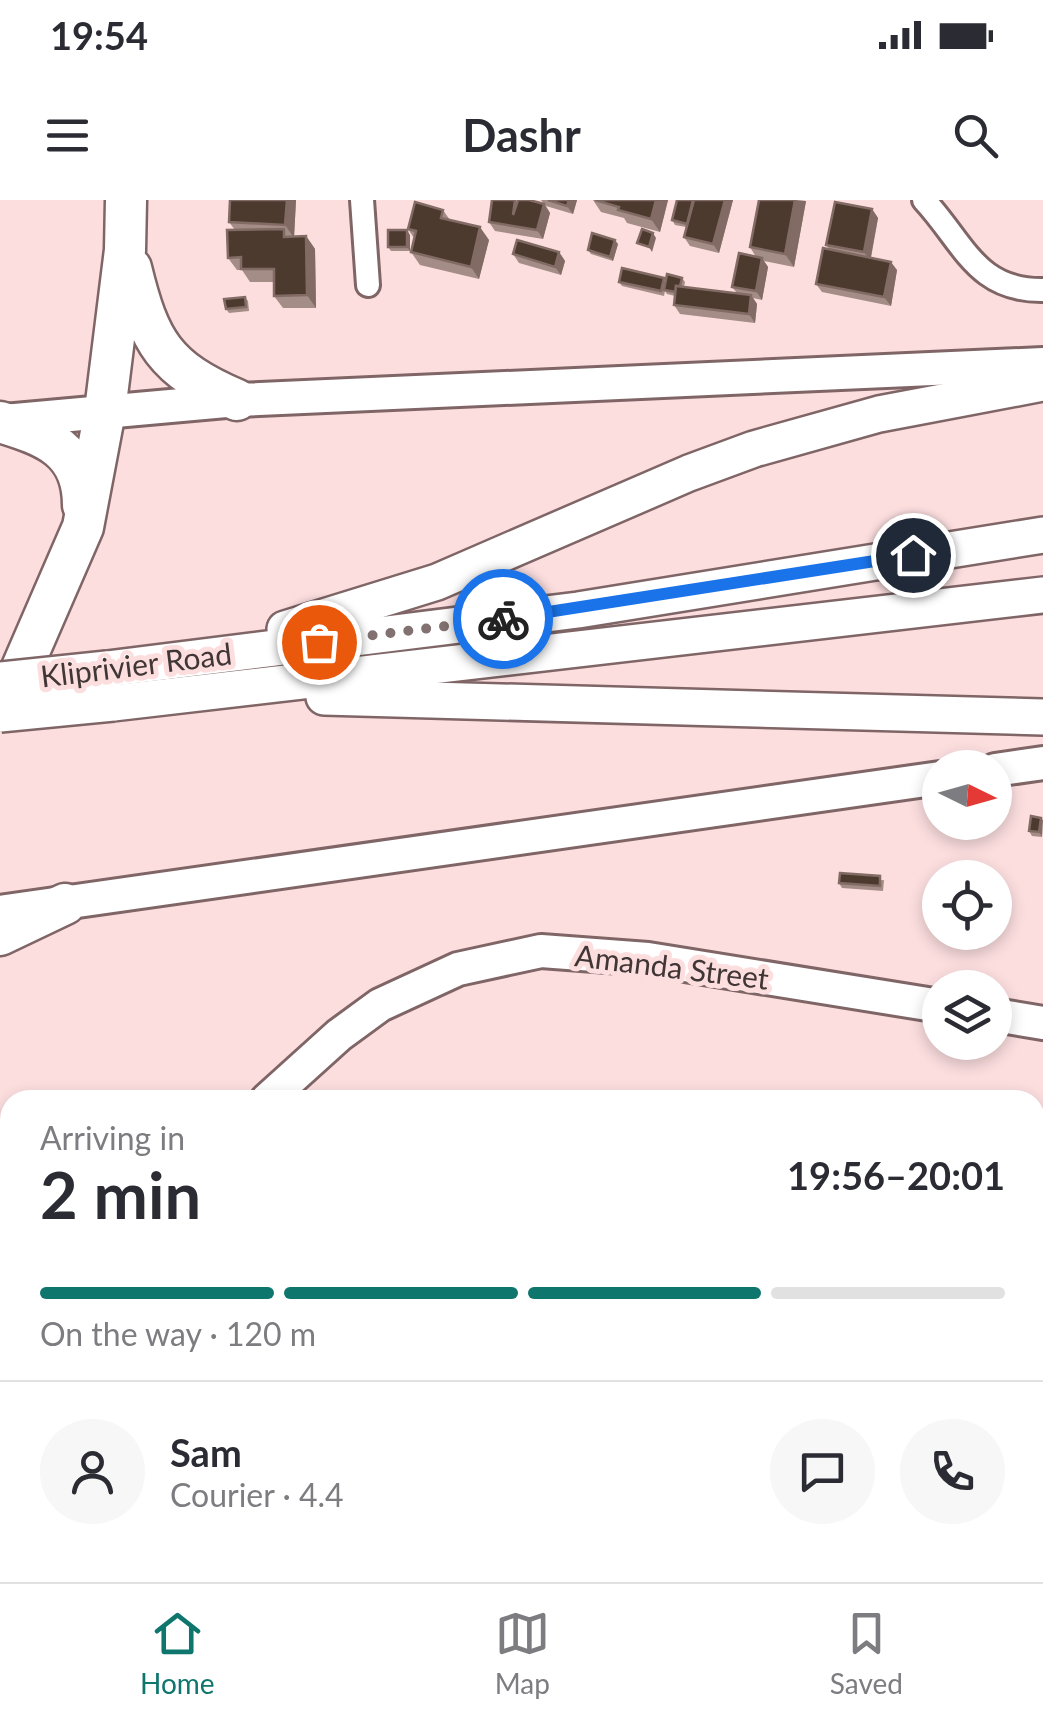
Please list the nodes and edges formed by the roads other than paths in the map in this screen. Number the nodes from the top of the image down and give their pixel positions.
1 (126, 200) edge
2 (362, 200) edge
3 (924, 200) edge
4 (126, 250) junction
5 (368, 285) dead end
6 (1043, 290) edge
7 (1043, 364) edge
8 (1043, 382) edge
9 (237, 400) junction
10 (104, 411) junction
11 (0, 422) edge
12 (82, 527) junction
13 (1043, 535) edge
14 (1043, 596) edge
15 (208, 656) junction
16 (0, 680) edge
17 (110, 686) junction
18 (206, 693) junction
19 (0, 716) edge
20 (1043, 717) edge
21 (1043, 763) edge
22 (1012, 768) edge
23 (922, 781) edge
24 (65, 904) junction
25 (0, 912) edge
26 (0, 935) edge
27 (922, 1003) edge
28 (1012, 1018) edge
29 (1043, 1023) edge
30 (278, 1090) edge

1 - 4 highway
2 - 5 street
3 - 6 street
4 - 9 highway
4 - 10 highway
7 - 9 main road
8 - 15 main road
9 - 10 main road
10 - 11 main road
10 - 12 highway
11 - 12 highway
12 - 19 highway
13 - 15 main road, Kliprivier Road
14 - 18 main road, Kliprivier Road
15 - 17 main road, Kliprivier Road
16 - 17 main road, Kliprivier Road, bridge
17 - 18 main road, Kliprivier Road
17 - 19 main road, Kliprivier Road, bridge
18 - 20 main road
21 - 22 main road
23 - 24 main road
24 - 25 main road
24 - 26 highway
27 - 30 main road, Amanda Street
28 - 29 main road

